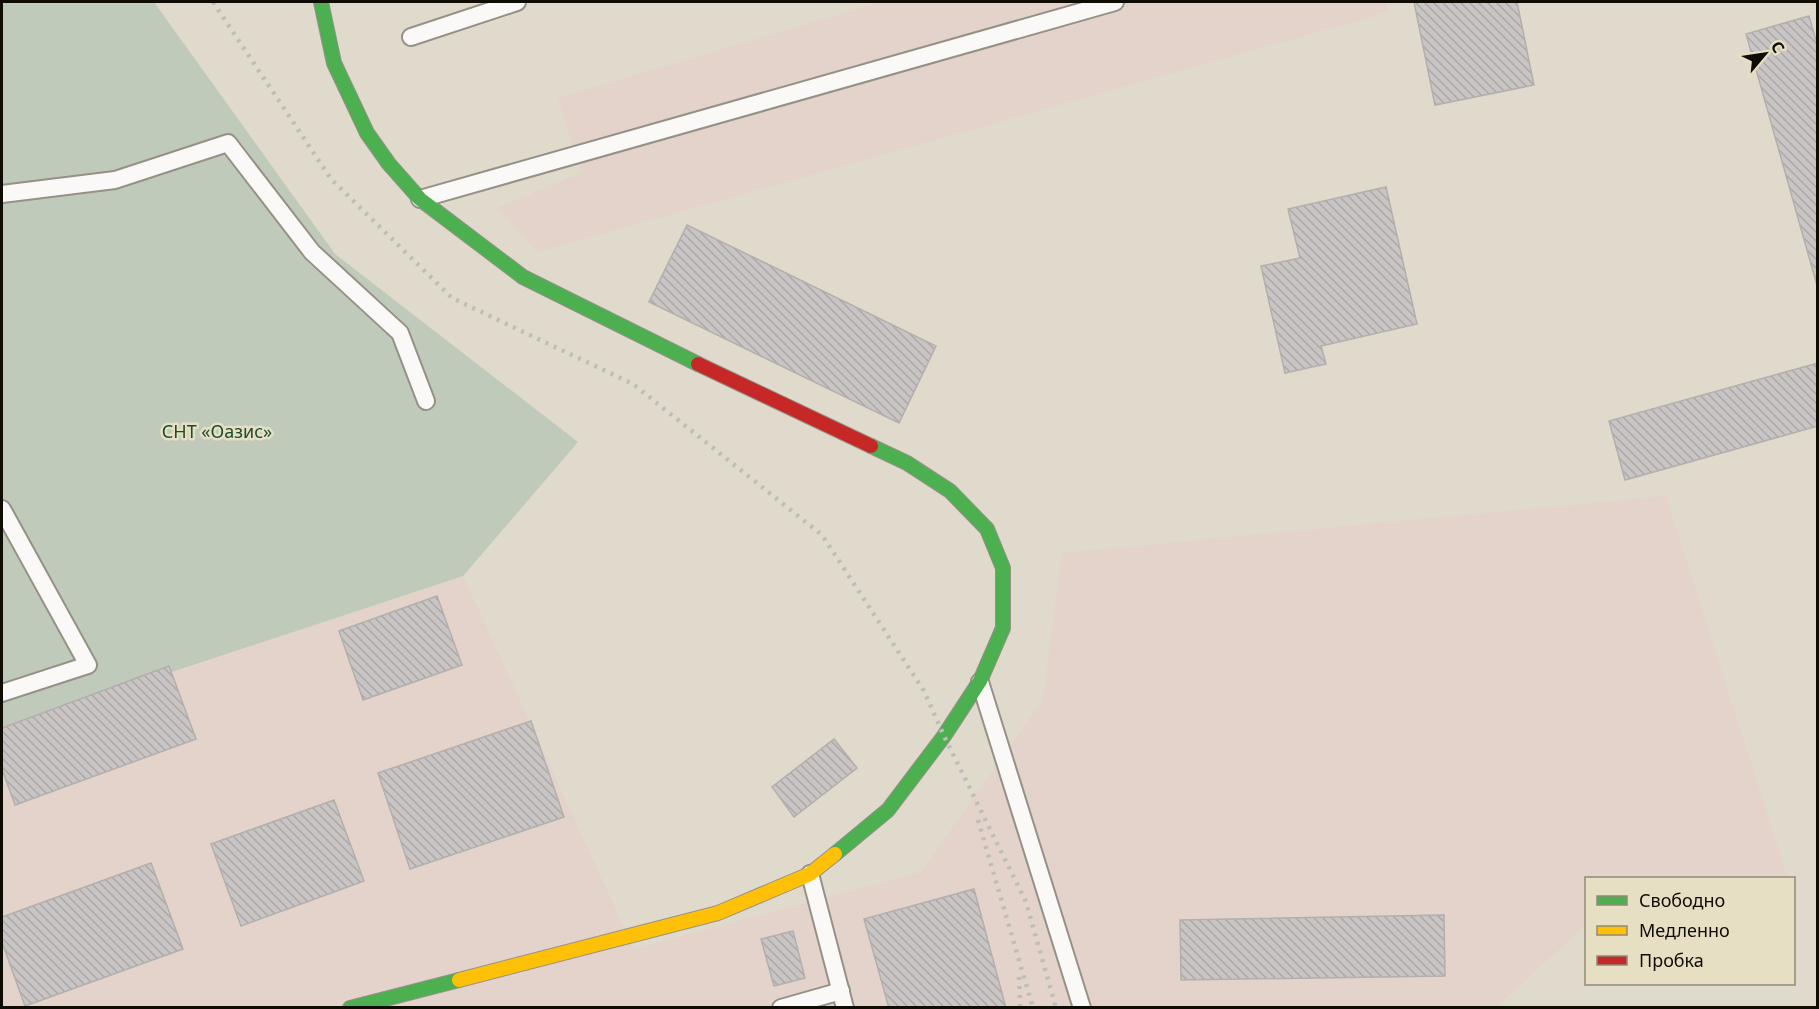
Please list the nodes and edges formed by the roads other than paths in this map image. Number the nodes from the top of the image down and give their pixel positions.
1 (321, 2) edge
2 (517, 2) edge
3 (1115, 2) edge
4 (411, 37) dead end
5 (2, 194) edge
6 (420, 199) junction
7 (426, 401) dead end
8 (2, 508) edge
9 (980, 681) junction
10 (2, 693) edge
11 (810, 874) junction
12 (843, 999) edge
13 (350, 1008) edge
14 (781, 1008) edge
15 (1082, 1008) edge

1 - 6 street
2 - 4 lane
3 - 6 lane
5 - 7 lane
6 - 9 street
8 - 10 lane
9 - 11 street
9 - 15 lane
11 - 12 lane
11 - 13 street
12 - 14 lane

